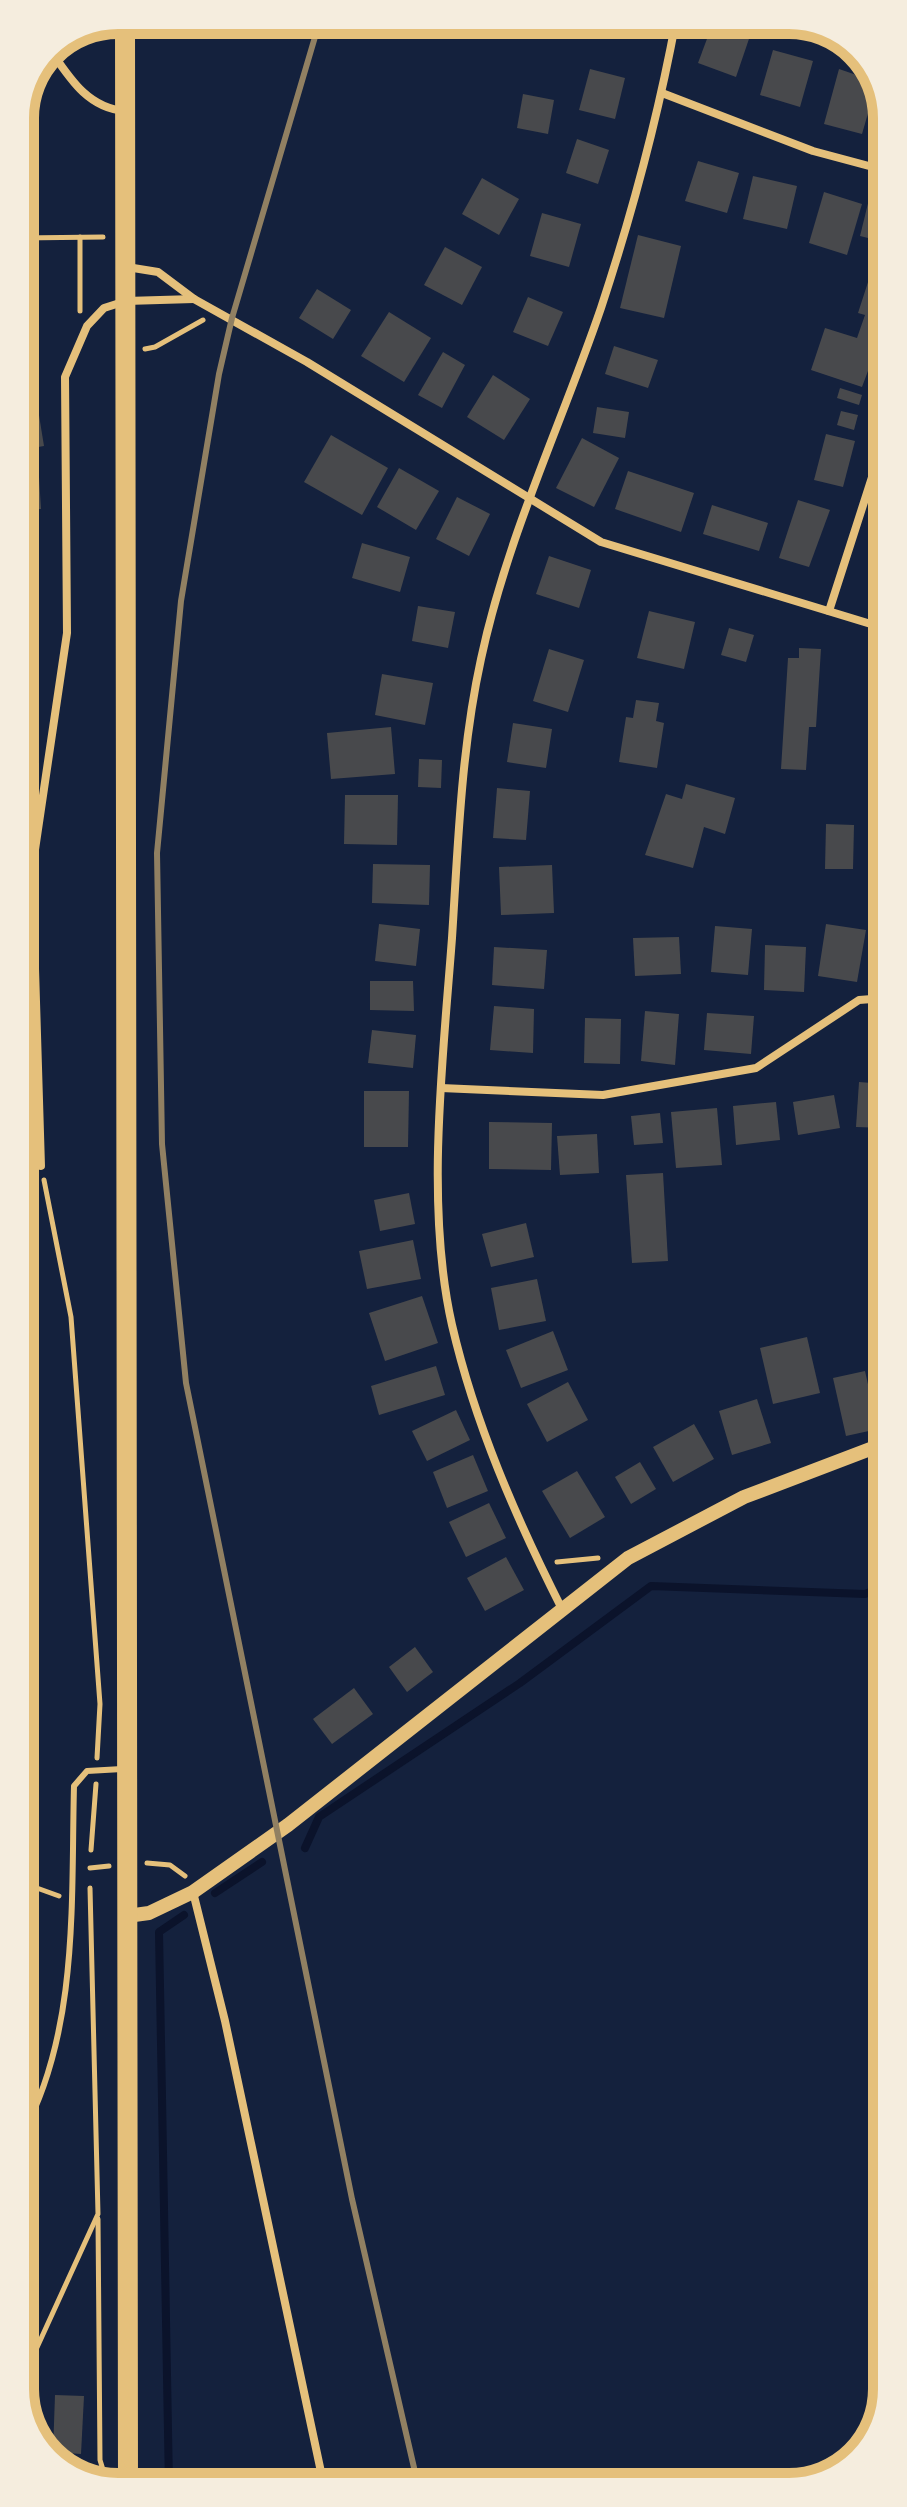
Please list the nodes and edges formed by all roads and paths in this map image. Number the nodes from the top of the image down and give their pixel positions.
1 (125, 34) edge
2 (673, 34) edge
3 (58, 60) edge
4 (662, 93) junction
5 (125, 111) junction
6 (873, 167) edge
7 (80, 237) junction
8 (125, 237) junction
9 (34, 238) edge
10 (126, 267) junction
11 (194, 299) junction
12 (126, 301) junction
13 (217, 326) dead end
14 (84, 331) junction
15 (127, 352) junction
16 (873, 474) edge
17 (527, 498) junction
18 (829, 611) junction
19 (873, 625) edge
20 (34, 856) edge
21 (34, 936) edge
22 (873, 999) edge
23 (441, 1088) junction
24 (41, 1166) joint
25 (873, 1448) edge
26 (628, 1558) junction
27 (540, 1565) junction
28 (562, 1609) junction
29 (97, 1768) junction
30 (125, 1769) junction
31 (137, 1864) dead end
32 (184, 1876) dead end
33 (34, 1888) edge
34 (40, 1890) dead end
35 (193, 1892) junction
36 (127, 1916) junction
37 (34, 2114) edge
38 (98, 2214) junction
39 (34, 2354) edge
40 (103, 2471) edge
41 (128, 2473) edge
42 (321, 2473) edge

1 - 5 main road
2 - 4 street
3 - 5 street
4 - 6 street
4 - 17 street
5 - 8 main road
7 - 8 path
7 - 9 path
7 - 14 path
8 - 10 main road
10 - 11 street
10 - 12 main road
11 - 12 street
11 - 17 street
12 - 14 street
12 - 15 main road
13 - 15 path
14 - 20 street
15 - 30 main road
16 - 18 street
17 - 18 street
17 - 23 street
18 - 19 street
21 - 24 street
22 - 23 street
23 - 27 street
24 - 29 path
25 - 26 street
26 - 27 path
26 - 28 street
27 - 28 street
28 - 35 street
29 - 30 lane
29 - 37 lane
29 - 38 path
30 - 36 main road
31 - 32 path
33 - 34 path
35 - 36 street
35 - 42 street
36 - 41 main road
38 - 39 path
38 - 40 path

